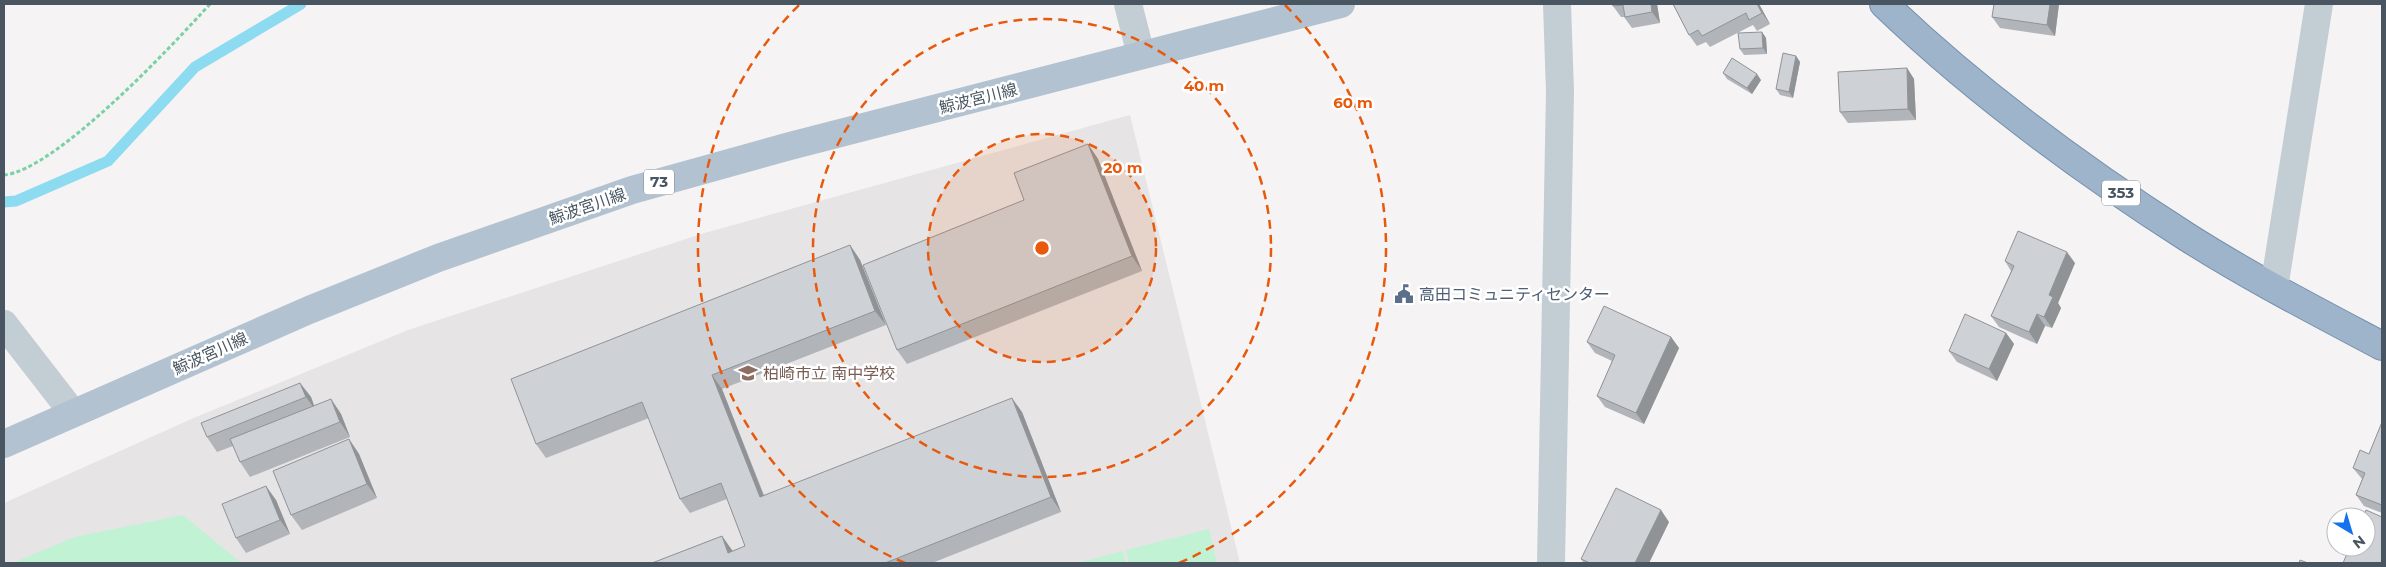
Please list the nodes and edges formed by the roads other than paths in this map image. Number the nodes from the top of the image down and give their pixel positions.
1 (1128, 4) edge
2 (1341, 4) edge
3 (1557, 4) edge
4 (1884, 4) edge
5 (2319, 4) edge
6 (1141, 56) junction
7 (2274, 288) junction
8 (4, 324) edge
9 (2382, 346) edge
10 (73, 413) junction
11 (4, 444) edge
12 (1551, 563) edge

1 - 6 street
2 - 6 main road, 鯨波宮川線 / 73
3 - 12 street
4 - 7 highway, 353
5 - 7 street
6 - 10 main road, 鯨波宮川線 / 73
7 - 9 highway, 353
8 - 10 street
10 - 11 main road, 鯨波宮川線 / 73

